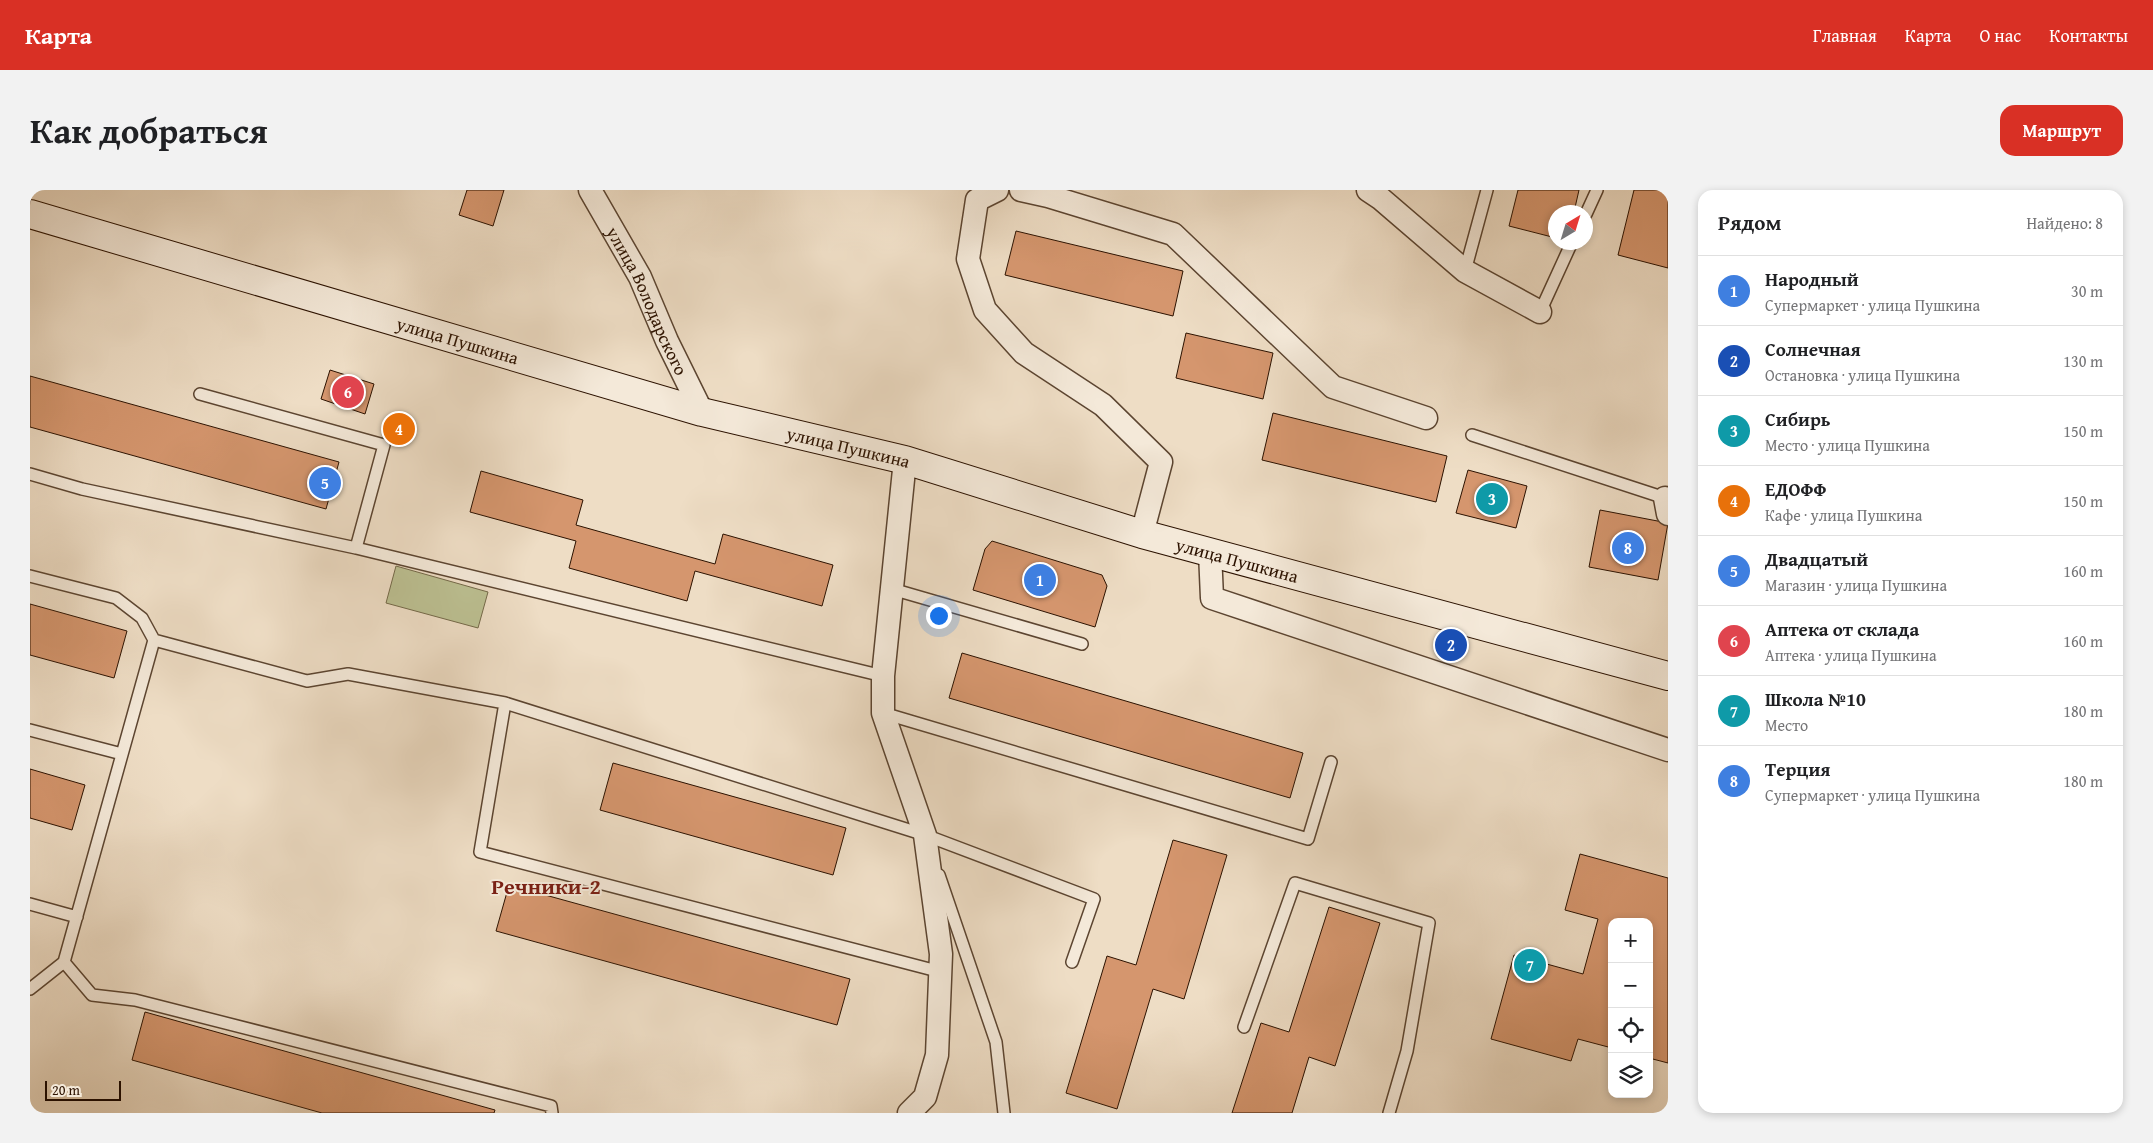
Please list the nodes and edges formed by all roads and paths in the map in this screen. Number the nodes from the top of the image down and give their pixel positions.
1 (590, 190) edge
2 (997, 190) edge
3 (1021, 190) edge
4 (1487, 190) edge
5 (1597, 190) edge
6 (1377, 193) edge
7 (1590, 205) edge
8 (30, 214) edge
9 (1568, 250) edge
10 (1465, 271) junction
11 (1540, 312) joint
12 (200, 394) dead end
13 (702, 412) junction
14 (1426, 418) dead end
15 (1472, 434) dead end
16 (905, 460) junction
17 (30, 474) edge
18 (1667, 506) edge
19 (1142, 534) junction
20 (356, 548) junction
21 (1210, 552) junction
22 (30, 576) edge
23 (892, 589) junction
24 (154, 640) junction
25 (1082, 644) dead end
26 (883, 676) junction
27 (1668, 676) edge
28 (505, 703) junction
29 (882, 713) junction
30 (30, 730) edge
31 (1668, 750) edge
32 (122, 754) junction
33 (1331, 762) dead end
34 (926, 835) junction
35 (30, 904) edge
36 (77, 917) junction
37 (64, 962) junction
38 (1072, 962) dead end
39 (941, 972) junction
40 (30, 989) edge
41 (1244, 1027) dead end
42 (552, 1113) edge
43 (909, 1113) edge
44 (1004, 1113) edge
45 (1389, 1113) edge

1 - 13 street, улица Володарского
2 - 19 street
3 - 14 street
4 - 10 lane
5 - 7 lane
6 - 10 street
8 - 13 main road, улица Пушкина
9 - 11 lane
10 - 11 street
12 - 20 lane
13 - 16 main road, улица Пушкина
15 - 18 lane
16 - 19 main road, улица Пушкина
16 - 23 street
17 - 20 lane
19 - 21 main road, улица Пушкина
20 - 26 lane
21 - 27 main road, улица Пушкина
21 - 31 street
22 - 24 lane
23 - 25 lane
23 - 26 street
24 - 28 lane
24 - 32 lane
26 - 29 street
28 - 34 lane
28 - 39 lane
29 - 33 lane
29 - 34 street
30 - 32 lane
32 - 36 lane
34 - 38 lane
34 - 39 street
34 - 44 lane
35 - 36 lane
36 - 37 lane
37 - 40 lane
37 - 42 lane
39 - 43 street
41 - 45 lane

